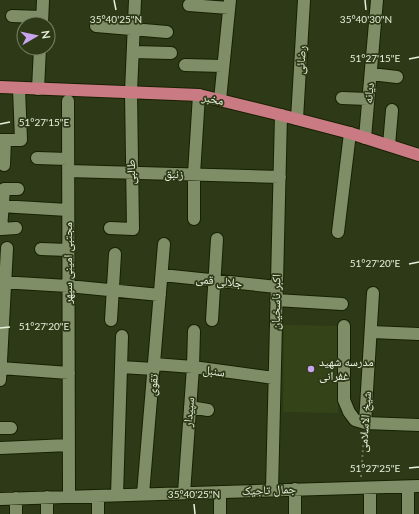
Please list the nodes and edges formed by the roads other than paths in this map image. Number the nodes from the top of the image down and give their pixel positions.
1 (43, 0) edge
2 (135, 0) edge
3 (304, 0) edge
4 (377, 0) edge
5 (230, 4) edge
6 (189, 5) dead end
7 (12, 16) dead end
8 (42, 16) edge
9 (16, 17) edge
10 (96, 26) dead end
11 (134, 28) junction
12 (167, 32) dead end
13 (133, 52) junction
14 (171, 53) dead end
15 (40, 56) edge
16 (185, 65) dead end
17 (223, 66) junction
18 (371, 74) junction
19 (397, 77) dead end
20 (0, 87) edge
21 (19, 88) junction
22 (38, 88) junction
23 (131, 92) junction
24 (199, 95) junction
25 (342, 98) dead end
26 (368, 99) junction
27 (220, 100) junction
28 (68, 101) dead end
29 (392, 110) dead end
30 (281, 115) junction
31 (297, 119) junction
32 (350, 133) junction
33 (365, 138) junction
34 (3, 140) edge
35 (389, 145) junction
36 (419, 155) edge
37 (37, 158) dead end
38 (4, 165) dead end
39 (68, 165) junction
40 (131, 172) junction
41 (194, 174) junction
42 (280, 177) junction
43 (18, 189) dead end
44 (1, 206) edge
45 (68, 210) junction
46 (194, 219) dead end
47 (16, 228) dead end
48 (110, 228) dead end
49 (338, 232) dead end
50 (217, 239) dead end
51 (164, 244) dead end
52 (7, 248) dead end
53 (41, 249) dead end
54 (68, 250) junction
55 (115, 254) dead end
56 (162, 275) junction
57 (215, 280) junction
58 (3, 282) edge
59 (68, 286) junction
60 (277, 287) junction
61 (112, 290) junction
62 (373, 293) dead end
63 (160, 295) junction
64 (276, 300) junction
65 (342, 304) dead end
66 (111, 320) dead end
67 (212, 320) dead end
68 (344, 326) dead end
69 (194, 331) dead end
70 (371, 332) junction
71 (419, 334) edge
72 (122, 336) dead end
73 (121, 367) junction
74 (154, 367) junction
75 (193, 367) junction
76 (0, 368) edge
77 (69, 373) junction
78 (274, 378) junction
79 (0, 380) edge
80 (190, 407) junction
81 (208, 410) dead end
82 (364, 423) junction
83 (419, 425) edge
84 (69, 445) junction
85 (0, 448) edge
86 (414, 486) edge
87 (365, 488) junction
88 (295, 489) junction
89 (272, 490) junction
90 (220, 492) junction
91 (184, 493) junction
92 (144, 494) junction
93 (116, 495) junction
94 (69, 496) junction
95 (98, 496) junction
96 (47, 497) junction
97 (16, 498) junction
98 (0, 499) edge
99 (16, 514) edge
100 (47, 514) edge
101 (98, 514) edge
102 (220, 514) edge
103 (295, 514) edge
104 (370, 514) edge
105 (408, 514) edge

1 - 8 street
2 - 11 street, طالبی
3 - 31 street, رضائی
4 - 18 street, دیانه
5 - 6 street
5 - 17 street
7 - 9 street
10 - 11 street
11 - 12 street
11 - 13 street, طالبی
13 - 14 street
13 - 23 street, طالبی
15 - 22 street
16 - 17 street
17 - 27 street
18 - 19 street
18 - 26 street, دیانه
20 - 21 main road, مخبر
21 - 22 main road, مخبر
21 - 34 street
22 - 23 main road, مخبر
23 - 24 main road, مخبر
23 - 40 street, طالبی
24 - 27 main road, مخبر
24 - 41 street
25 - 26 street
26 - 33 street, دیانه
27 - 30 main road, مخبر
28 - 39 street, مجتبی امینی سپهر
29 - 35 street
30 - 31 main road, مخبر
30 - 42 street, اکبر ناسخیان
31 - 32 main road, مخبر
32 - 33 main road, مخبر
32 - 49 street
33 - 35 main road, مخبر
34 - 38 street
35 - 36 main road, مخبر
37 - 39 street, زنبق
39 - 40 street, زنبق
39 - 45 street, مجتبی امینی سپهر
40 - 41 street, زنبق
40 - 48 street, طالبی
41 - 42 street, زنبق
41 - 46 street
42 - 60 street, اکبر ناسخیان
43 - 44 street
44 - 45 street
44 - 47 street
45 - 54 street, مجتبی امینی سپهر
50 - 57 street
51 - 56 street, تقوی
52 - 58 street
53 - 54 street
54 - 59 street, مجتبی امینی سپهر
55 - 61 street
56 - 57 street, جلالی قمی
56 - 63 street, تقوی
57 - 60 street, جلالی قمی
57 - 67 street
58 - 59 street
58 - 76 street
59 - 61 street
59 - 77 street, مجتبی امینی سپهر
60 - 64 street, اکبر ناسخیان
61 - 63 street
61 - 66 street
62 - 70 street, شیخ الاسلامی
63 - 74 street, تقوی
64 - 65 street
64 - 78 street, اکبر ناسخیان
68 - 82 street
69 - 75 street, سپیدار
70 - 71 street
70 - 82 street, شیخ الاسلامی
72 - 73 street
73 - 74 street, سنبل
73 - 93 street
74 - 75 street, سنبل
74 - 92 street, تقوی
75 - 78 street, سنبل
75 - 80 street, سپیدار
76 - 77 street
76 - 79 street
77 - 84 street, مجتبی امینی سپهر
78 - 89 street, اکبر ناسخیان
80 - 81 street
80 - 91 street, سپیدار
82 - 83 street
84 - 85 street
84 - 94 street, مجتبی امینی سپهر
86 - 87 street, جمال تاجیک
86 - 105 street
87 - 88 street, جمال تاجیک
87 - 104 street
88 - 89 street, جمال تاجیک
88 - 103 street
89 - 90 street, جمال تاجیک
90 - 91 street, جمال تاجیک
90 - 102 street
91 - 92 street, جمال تاجیک
92 - 93 street, جمال تاجیک
93 - 95 street, جمال تاجیک
94 - 95 street, جمال تاجیک
94 - 96 street, جمال تاجیک
95 - 101 street
96 - 97 street, جمال تاجیک
96 - 100 street
97 - 98 street, جمال تاجیک
97 - 99 street

